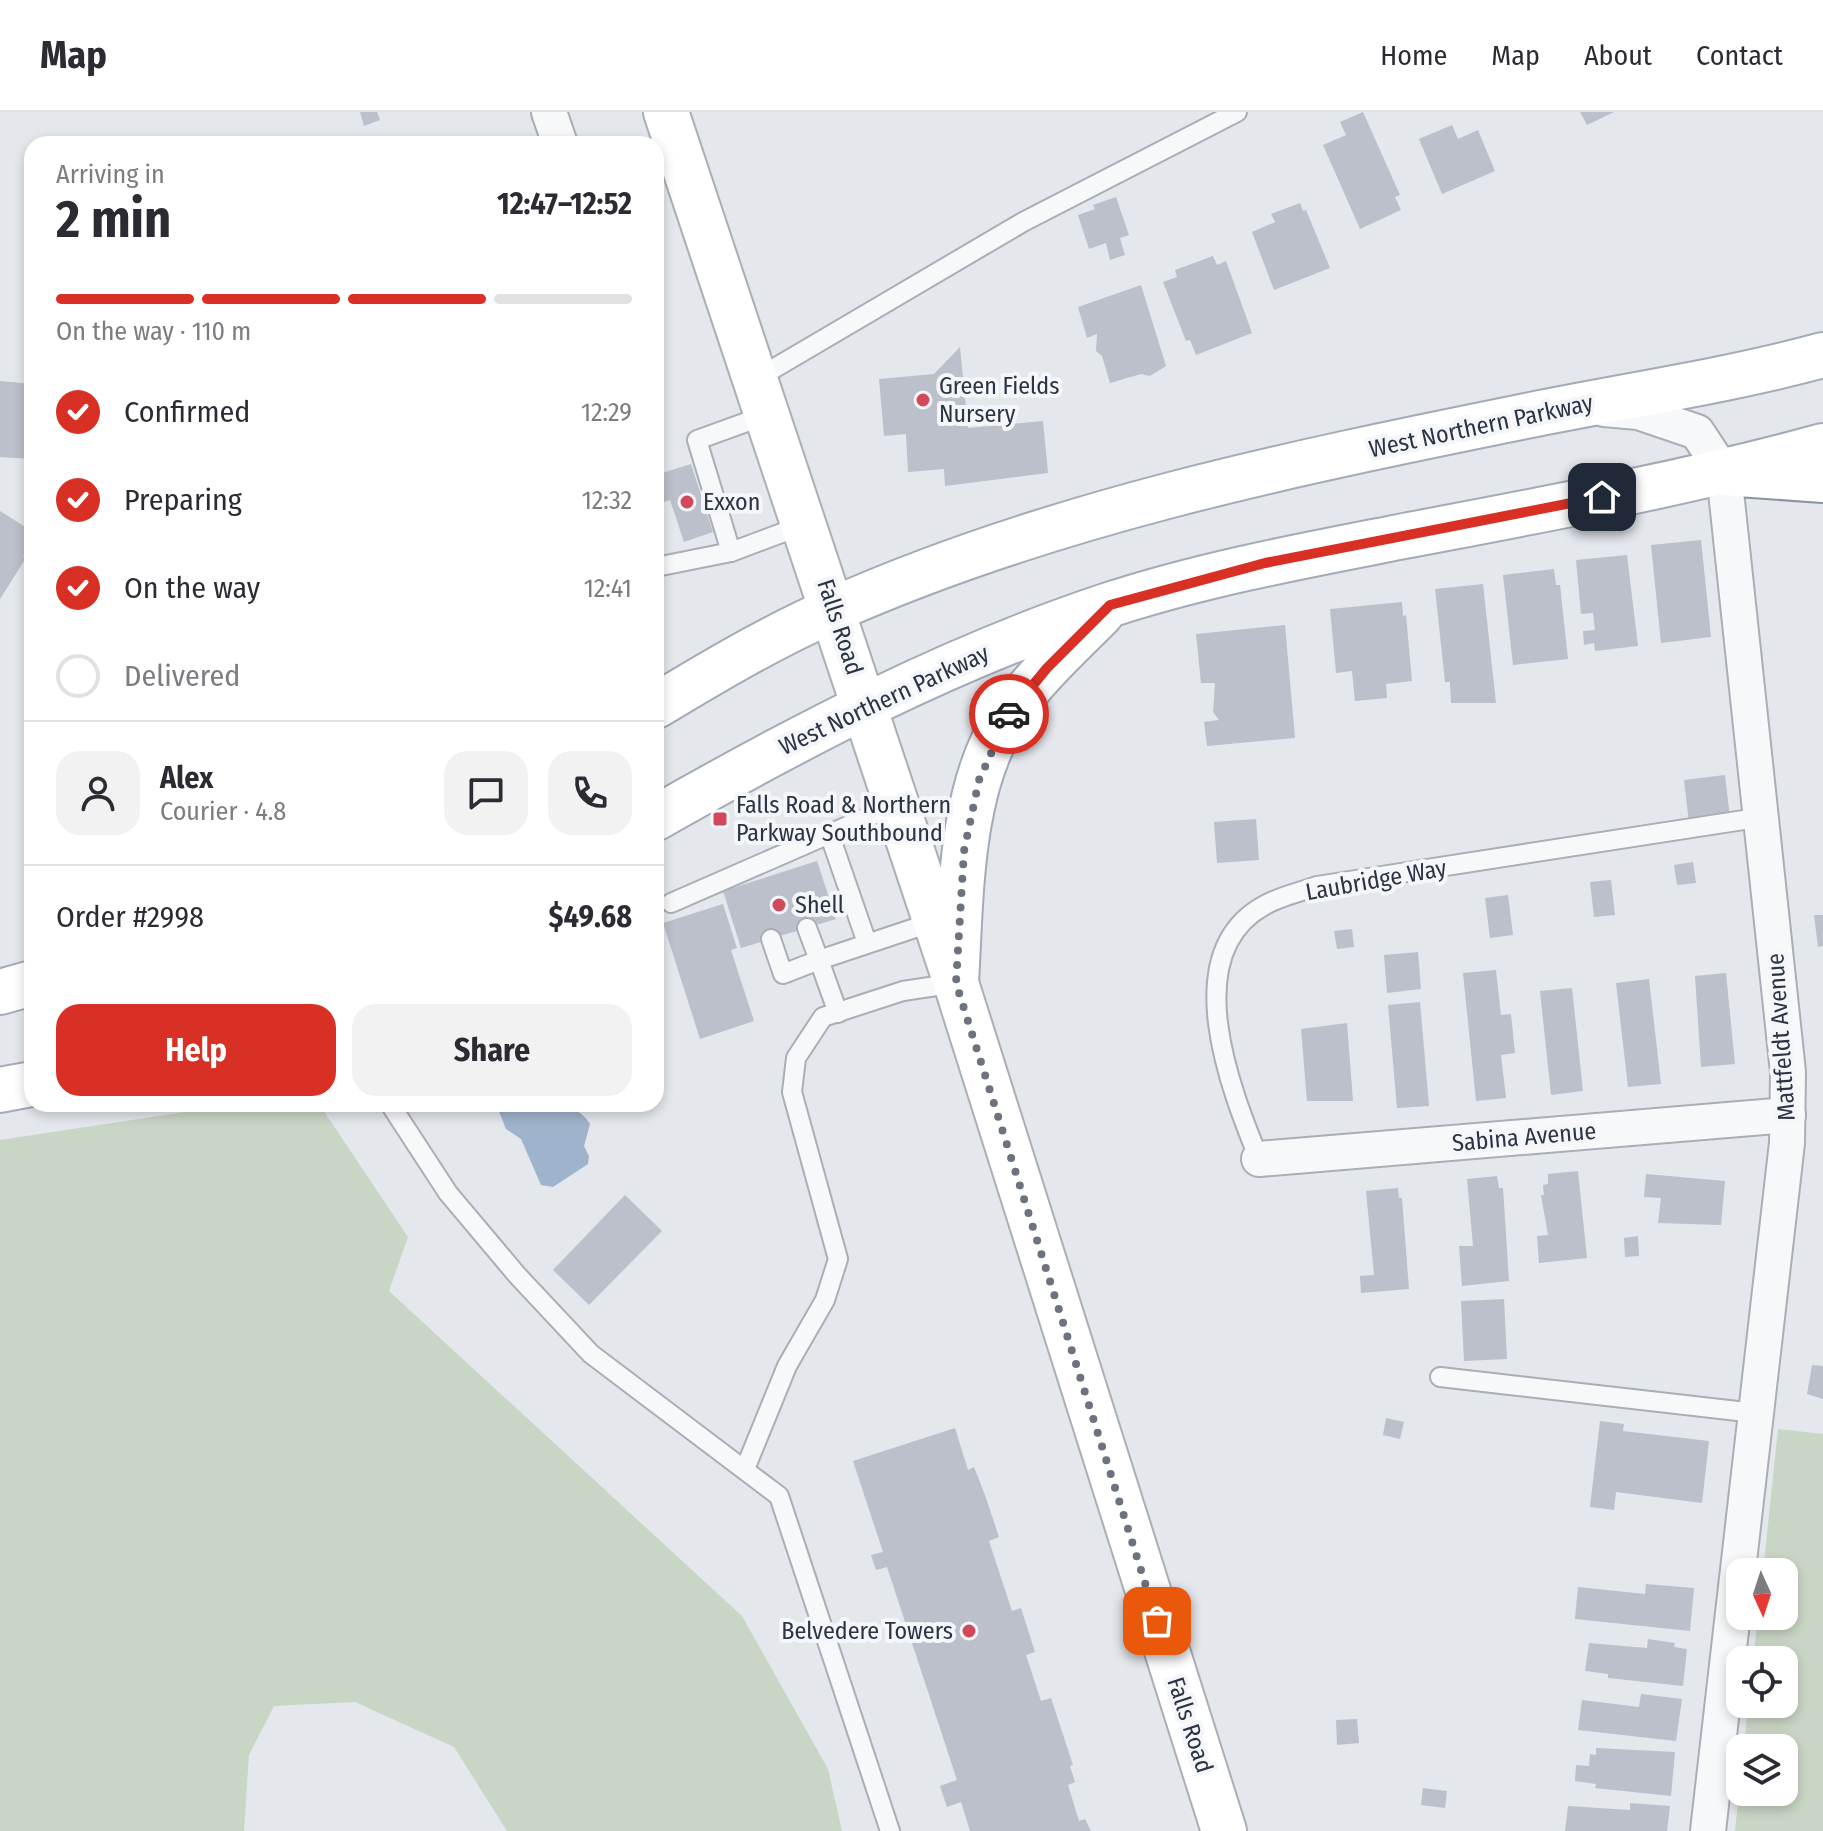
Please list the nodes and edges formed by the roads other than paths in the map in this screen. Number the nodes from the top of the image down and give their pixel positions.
1 (549, 112) edge
2 (666, 112) edge
3 (1237, 112) edge
4 (557, 136) edge
5 (1823, 355) edge
6 (762, 397) junction
7 (1567, 407) junction
8 (1823, 446) edge
9 (1724, 473) junction
10 (1823, 480) edge
11 (805, 524) junction
12 (731, 552) junction
13 (664, 565) edge
14 (1110, 605) junction
15 (834, 609) junction
16 (664, 701) edge
17 (865, 704) junction
18 (898, 804) junction
19 (664, 814) edge
20 (1763, 817) junction
21 (829, 833) junction
22 (671, 903) dead end
23 (936, 921) junction
24 (807, 928) dead end
25 (771, 939) dead end
26 (867, 943) junction
27 (819, 960) junction
28 (956, 983) junction
29 (24, 985) edge
30 (0, 992) edge
31 (838, 1013) junction
32 (24, 1086) edge
33 (0, 1090) edge
34 (395, 1112) edge
35 (1788, 1115) junction
36 (1259, 1159) joint
37 (1440, 1377) dead end
38 (1755, 1413) junction
39 (745, 1469) junction
40 (890, 1831) edge
41 (1224, 1831) edge
42 (1708, 1831) edge

1 - 4 street
2 - 6 main road, Falls Road
3 - 6 lane
5 - 7 main road, West Northern Parkway
6 - 11 main road, Falls Road
6 - 12 lane
7 - 9 street, Mattfeldt Avenue
7 - 15 main road, West Northern Parkway
8 - 9 main road, West Northern Parkway
9 - 10 main road
9 - 14 main road, West Northern Parkway
9 - 20 street, Mattfeldt Avenue
11 - 12 lane
11 - 15 main road, Falls Road
12 - 13 lane
14 - 17 main road, West Northern Parkway
14 - 28 main road
15 - 16 main road, West Northern Parkway
15 - 17 main road, Falls Road
17 - 18 main road, Falls Road
17 - 19 main road, West Northern Parkway
18 - 21 lane
18 - 23 main road, Falls Road
20 - 35 street, Mattfeldt Avenue
20 - 36 lane, Laubridge Way
21 - 22 lane
21 - 26 lane
23 - 26 lane
23 - 28 main road, Falls Road
24 - 27 lane
25 - 27 lane
26 - 27 lane
27 - 31 lane
28 - 31 lane
28 - 41 main road, Falls Road
29 - 30 main road
31 - 39 lane
32 - 33 main road
34 - 39 lane
35 - 36 street, Sabina Avenue
35 - 38 street, Mattfeldt Avenue
37 - 38 lane
38 - 42 street, Mattfeldt Avenue
39 - 40 lane

